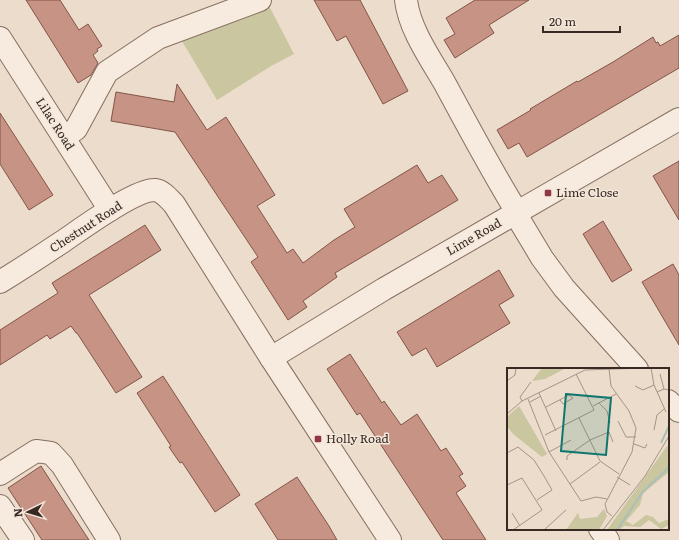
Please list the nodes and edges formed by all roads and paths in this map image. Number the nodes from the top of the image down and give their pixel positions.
1 (260, 0) edge
2 (406, 0) edge
3 (0, 38) edge
4 (679, 118) edge
5 (64, 137) junction
6 (110, 210) junction
7 (516, 213) junction
8 (0, 282) edge
9 (271, 358) junction
10 (636, 368) edge
11 (669, 402) edge
12 (679, 411) edge
13 (0, 474) edge
14 (0, 506) edge
15 (601, 530) edge
16 (23, 540) edge
17 (109, 540) edge
18 (390, 540) edge
19 (608, 540) edge

1 - 5 street
2 - 7 street
3 - 5 street, Lilac Road
4 - 7 street, Lime Road
5 - 6 street, Lilac Road
6 - 8 street, Chestnut Road
6 - 9 street, Chestnut Road
7 - 9 street, Lime Road
7 - 10 street
9 - 18 street
11 - 12 street
13 - 17 street
14 - 16 street
15 - 19 street

